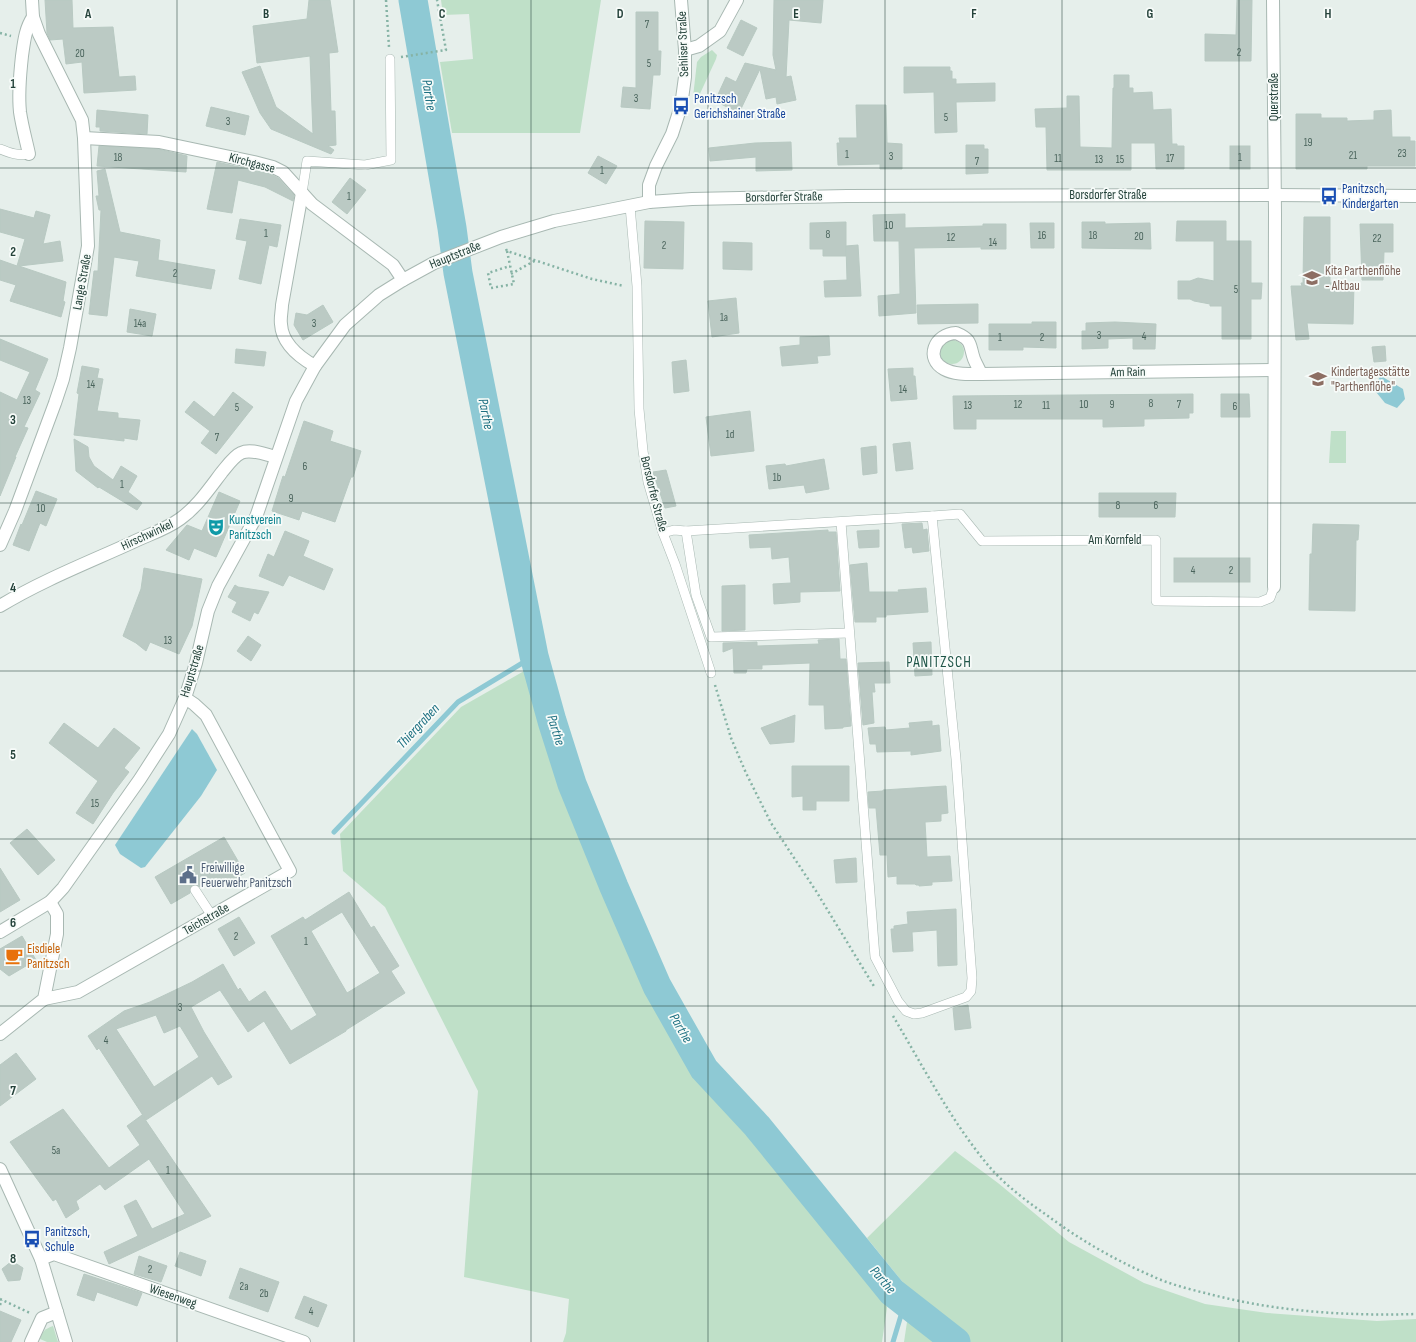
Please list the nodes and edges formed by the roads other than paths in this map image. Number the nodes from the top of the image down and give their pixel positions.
1 (32, 0) edge
2 (681, 0) edge
3 (737, 0) edge
4 (1273, 0) edge
5 (33, 17) junction
6 (685, 50) junction
7 (390, 59) road end
8 (84, 138) junction
9 (0, 149) edge
10 (29, 154) joint
11 (302, 193) junction
12 (1274, 195) junction
13 (1416, 196) edge
14 (649, 202) junction
15 (630, 206) junction
16 (402, 280) junction
17 (316, 366) junction
18 (1274, 370) junction
19 (982, 374) dead end
20 (276, 457) junction
21 (932, 516) junction
22 (841, 522) junction
23 (686, 531) junction
24 (663, 533) junction
25 (0, 545) edge
26 (1274, 587) joint
27 (0, 606) edge
28 (849, 633) junction
29 (712, 673) road end
30 (185, 698) junction
31 (195, 890) dead end
32 (50, 902) junction
33 (212, 916) junction
34 (0, 932) edge
35 (44, 999) junction
36 (0, 1034) edge
37 (0, 1170) edge
38 (41, 1259) junction
39 (57, 1312) junction
40 (31, 1342) edge
41 (66, 1342) edge
42 (304, 1342) edge

1 - 5 street, Lange Straße
2 - 6 street, Sehliser Straße
3 - 6 street
4 - 12 street, Querstraße
5 - 8 street, Lange Straße
5 - 10 street, Lange Straße
6 - 14 street, Sehliser Straße
7 - 11 lane
8 - 11 street, Kirchgasse
8 - 25 street, Lange Straße
9 - 10 lane, Lange Straße
11 - 16 street, Kirchgasse
11 - 17 street
12 - 13 street, Borsdorfer Straße
12 - 14 street, Borsdorfer Straße
12 - 18 street
14 - 15 street, Borsdorfer Straße
15 - 16 street, Hauptstraße
15 - 24 lane, Borsdorfer Straße
16 - 17 street, Hauptstraße
17 - 20 street, Hauptstraße
18 - 19 street, Am Rain
18 - 26 street
20 - 27 street, Hirschwinkel
20 - 30 street, Hauptstraße
21 - 22 lane
21 - 26 lane, Am Kornfeld
21 - 28 lane
22 - 23 lane
22 - 28 lane
23 - 24 lane
23 - 28 lane
24 - 29 lane, Borsdorfer Straße
30 - 32 street, Hauptstraße
30 - 33 street, Teichstraße
31 - 33 lane
32 - 34 street, Hauptstraße
32 - 35 street
33 - 35 street, Teichstraße
35 - 36 street, Teichstraße
37 - 38 street
38 - 39 street
38 - 42 street, Wiesenweg
39 - 40 street
39 - 41 street

